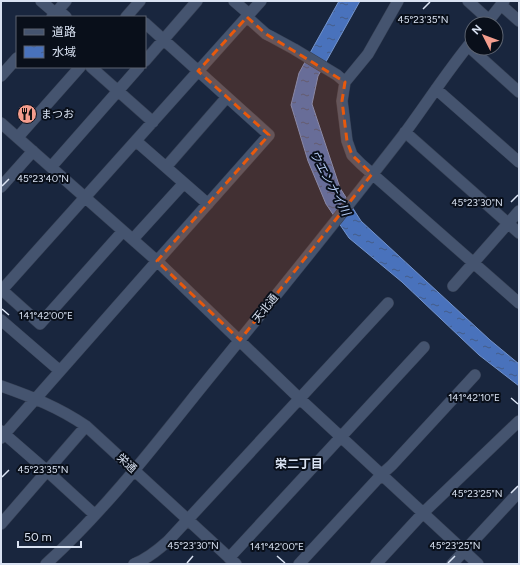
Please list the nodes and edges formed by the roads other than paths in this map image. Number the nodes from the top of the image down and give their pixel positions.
1 (41, 1) edge
2 (66, 1) edge
3 (140, 1) edge
4 (197, 1) edge
5 (234, 1) edge
6 (260, 1) edge
7 (398, 1) edge
8 (468, 1) edge
9 (502, 3) edge
10 (58, 14) edge
11 (132, 15) edge
12 (248, 16) junction
13 (482, 16) edge
14 (492, 16) edge
15 (519, 21) edge
16 (146, 24) edge
17 (164, 40) junction
18 (464, 51) edge
19 (483, 56) edge
20 (16, 59) edge
21 (146, 60) edge
22 (79, 68) edge
23 (92, 68) edge
24 (139, 68) edge
25 (198, 71) junction
26 (1, 76) edge
27 (341, 79) junction
28 (436, 89) junction
29 (118, 91) junction
30 (519, 92) edge
31 (228, 97) junction
32 (153, 122) junction
33 (1, 123) edge
34 (405, 132) junction
35 (18, 137) junction
36 (136, 141) junction
37 (33, 151) junction
38 (519, 162) edge
39 (51, 167) junction
40 (166, 167) junction
41 (372, 174) junction
42 (184, 183) junction
43 (1, 187) edge
44 (86, 197) junction
45 (208, 204) junction
46 (519, 211) edge
47 (508, 223) junction
48 (123, 231) junction
49 (519, 233) edge
50 (133, 239) junction
51 (157, 260) junction
52 (473, 263) junction
53 (453, 286) dead end
54 (2, 290) edge
55 (388, 303) dead end
56 (519, 303) edge
57 (1, 320) edge
58 (240, 340) junction
59 (424, 347) dead end
60 (60, 371) junction
61 (475, 375) dead end
62 (1, 386) edge
63 (36, 399) junction
64 (300, 399) junction
65 (519, 421) edge
66 (86, 426) junction
67 (2, 435) edge
68 (342, 436) junction
69 (135, 470) junction
70 (47, 471) junction
71 (382, 474) junction
72 (519, 492) edge
73 (423, 513) junction
74 (95, 515) junction
75 (188, 520) junction
76 (1, 524) edge
77 (464, 551) junction
78 (233, 561) edge
79 (46, 564) edge
80 (134, 564) edge
81 (299, 564) edge
82 (376, 564) edge
83 (452, 564) edge
84 (478, 564) edge

1 - 10 street
2 - 10 street
3 - 11 street
4 - 17 street
5 - 12 street
6 - 12 street
7 - 27 street
8 - 13 street
9 - 14 street
9 - 15 street
12 - 25 street
12 - 27 street
16 - 17 street
17 - 21 street
17 - 25 street
18 - 28 street, 天北通
19 - 30 street
20 - 26 street
22 - 35 street
23 - 29 street
24 - 29 street
25 - 31 street
25 - 32 street
27 - 41 street
28 - 34 street, 天北通
28 - 38 street
29 - 32 street
29 - 39 street
31 - 40 street
31 - 45 street
32 - 36 street
33 - 35 street
34 - 41 street, 天北通
34 - 47 street
35 - 37 street
36 - 40 street
36 - 44 street
37 - 39 street
37 - 43 street
39 - 44 street
40 - 42 street
41 - 52 street
41 - 58 street, 天北通
42 - 45 street
42 - 50 street
44 - 48 street
44 - 54 street
45 - 51 street
46 - 47 street
47 - 49 street
47 - 52 street
48 - 50 street
48 - 54 street
50 - 51 street
51 - 58 street
51 - 60 street
52 - 53 street
52 - 56 street
55 - 64 street
57 - 60 street
58 - 64 street
58 - 69 street, 天北通
59 - 68 street
60 - 63 street
61 - 71 street
62 - 63 street, 栄通
63 - 66 street, 栄通
63 - 67 street
64 - 68 street
64 - 75 street
65 - 73 street
66 - 69 street, 栄通
66 - 70 street
67 - 70 street
68 - 71 street
68 - 78 street
69 - 74 street, 天北通
69 - 75 street, 栄通
70 - 74 street
70 - 76 street
71 - 73 street
71 - 81 street
72 - 77 street
73 - 77 street
73 - 82 street
74 - 79 street, 天北通
75 - 78 street, 栄通
75 - 80 street
77 - 83 street
77 - 84 street

